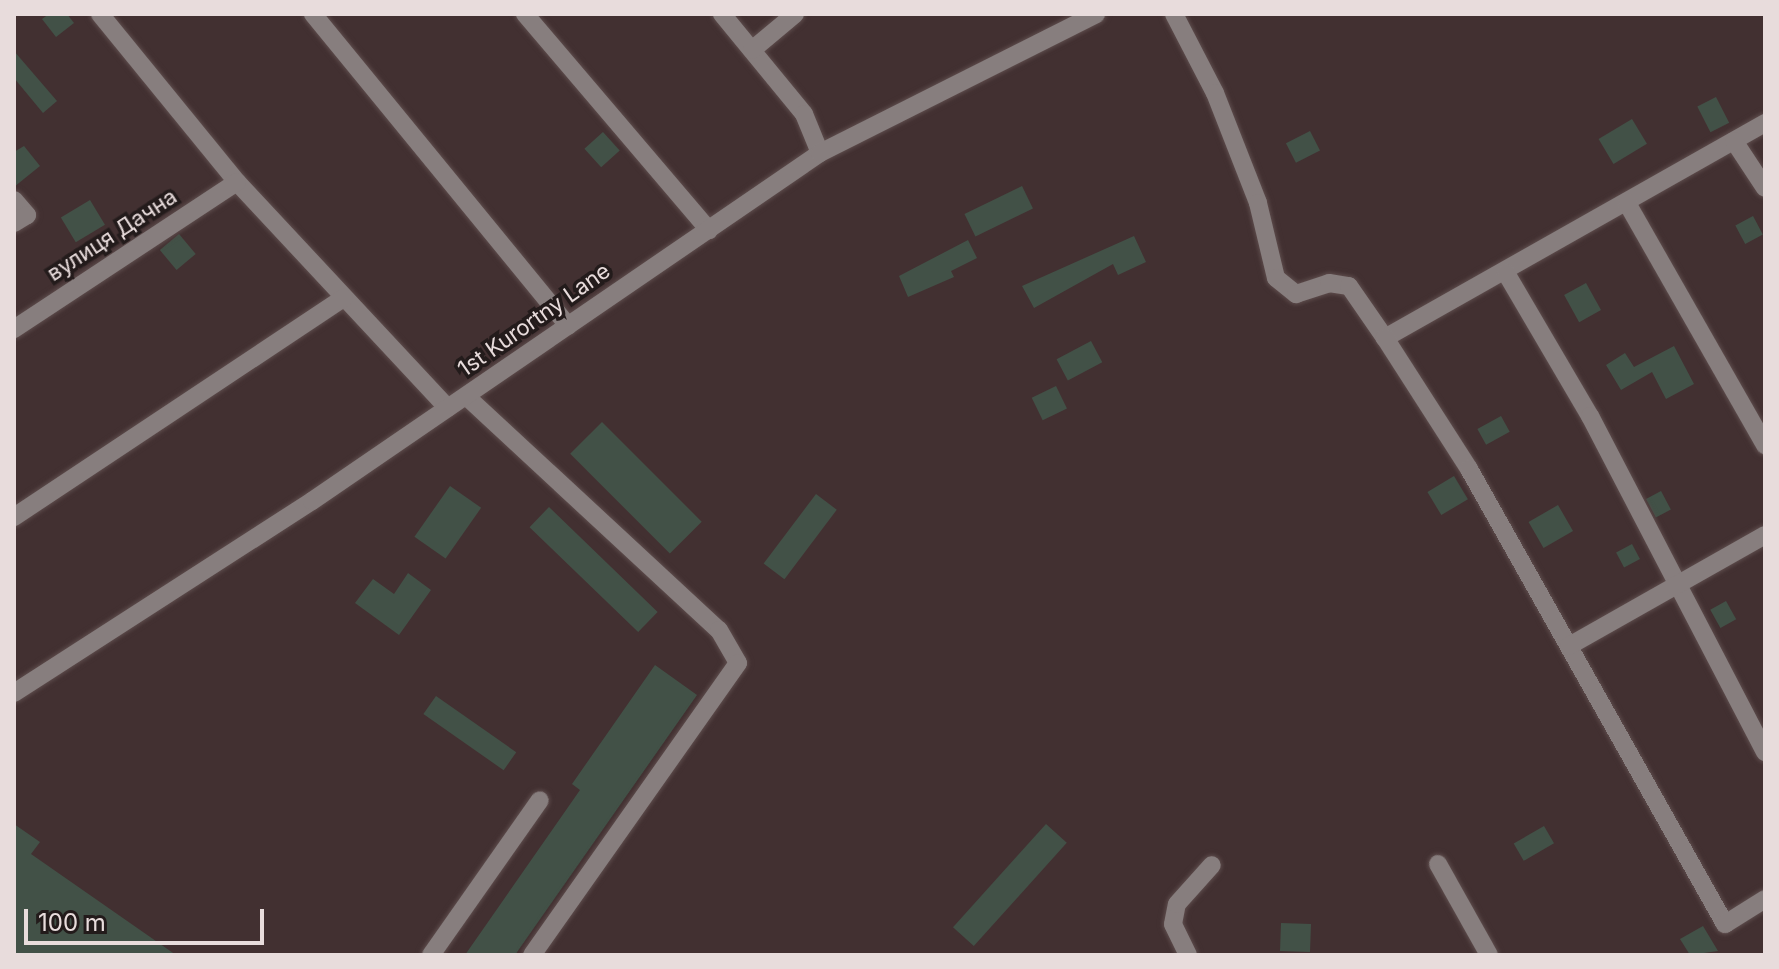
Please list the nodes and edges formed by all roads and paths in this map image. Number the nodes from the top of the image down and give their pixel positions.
1 (100, 14) edge
2 (313, 14) edge
3 (525, 14) edge
4 (722, 14) edge
5 (795, 14) edge
6 (1096, 14) edge
7 (1174, 14) edge
8 (752, 50) junction
9 (1765, 123) edge
10 (1734, 141) junction
11 (820, 153) junction
12 (237, 182) junction
13 (1765, 188) edge
14 (14, 200) edge
15 (1627, 203) junction
16 (14, 223) edge
17 (709, 230) junction
18 (1506, 273) junction
19 (344, 298) junction
20 (568, 326) junction
21 (14, 329) edge
22 (1385, 338) junction
23 (467, 397) junction
24 (448, 408) junction
25 (1765, 445) edge
26 (14, 517) edge
27 (1765, 535) edge
28 (1675, 585) junction
29 (1569, 646) junction
30 (14, 693) edge
31 (1765, 752) edge
32 (540, 800) dead end
33 (1438, 864) dead end
34 (1212, 865) dead end
35 (1765, 899) edge
36 (431, 955) edge
37 (532, 955) edge
38 (1188, 955) edge
39 (1489, 955) edge

1 - 12 street
2 - 20 street
3 - 17 street
4 - 8 street
5 - 8 street
6 - 11 street, 1st Kurortny Lane
7 - 22 street
8 - 11 street
9 - 10 street
10 - 13 street
10 - 15 street
11 - 17 street, 1st Kurortny Lane
12 - 19 street
12 - 21 street, вулиця Дачна
14 - 16 street
15 - 18 street
15 - 25 street
17 - 20 street, 1st Kurortny Lane
18 - 22 street
18 - 28 street
19 - 24 street
19 - 26 street
20 - 23 street, 1st Kurortny Lane
22 - 29 street
23 - 24 street, 1st Kurortny Lane
23 - 37 street
24 - 30 street, 1st Kurortny Lane
27 - 28 street
28 - 29 street
28 - 31 street
29 - 35 street
32 - 36 street
33 - 39 street
34 - 38 street

